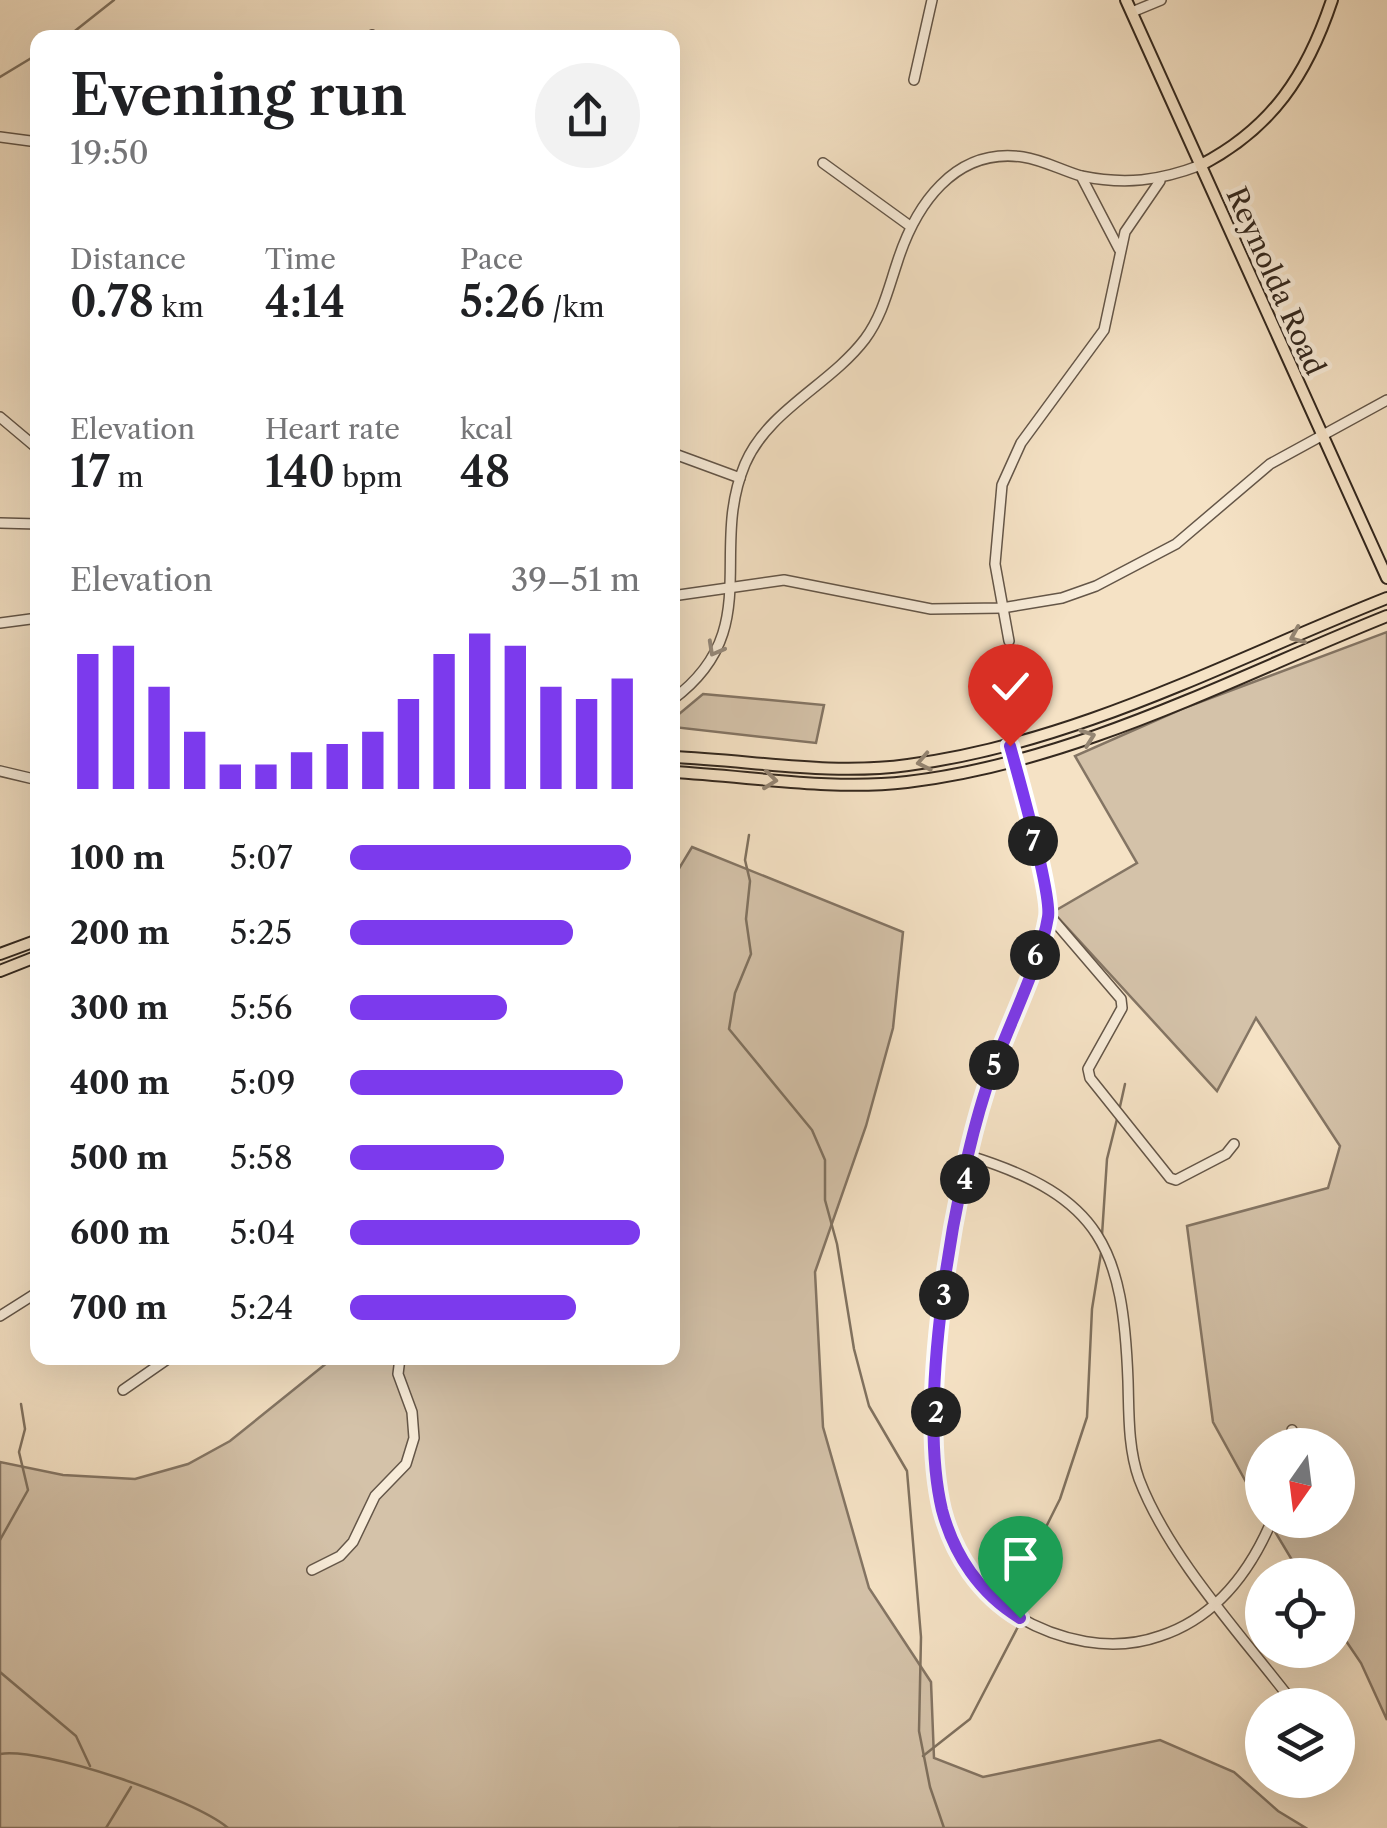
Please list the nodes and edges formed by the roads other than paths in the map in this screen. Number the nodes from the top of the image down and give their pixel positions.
1 (932, 0) edge
2 (1126, 0) edge
3 (1162, 0) edge
4 (1332, 0) edge
5 (1132, 12) junction
6 (914, 80) dead end
7 (0, 137) edge
8 (30, 141) edge
9 (822, 163) dead end
10 (1201, 165) junction
11 (1081, 176) junction
12 (1160, 180) junction
13 (910, 226) junction
14 (1119, 249) junction
15 (1387, 400) edge
16 (0, 417) edge
17 (3, 431) edge
18 (1320, 434) junction
19 (30, 444) edge
20 (680, 457) edge
21 (740, 478) junction
22 (0, 523) edge
23 (30, 524) edge
24 (1387, 578) edge
25 (732, 586) junction
26 (680, 595) edge
27 (1387, 598) edge
28 (1002, 608) junction
29 (1387, 616) edge
30 (30, 619) edge
31 (0, 622) edge
32 (1009, 641) dead end
33 (680, 693) edge
34 (1010, 746) junction
35 (680, 757) edge
36 (1014, 761) junction
37 (0, 771) edge
38 (680, 773) edge
39 (30, 778) edge
40 (1049, 914) junction
41 (30, 943) edge
42 (0, 954) edge
43 (30, 959) edge
44 (0, 971) edge
45 (1234, 1144) dead end
46 (970, 1156) junction
47 (30, 1297) edge
48 (0, 1316) edge
49 (159, 1365) edge
50 (399, 1365) edge
51 (122, 1390) dead end
52 (1263, 1538) edge
53 (312, 1570) dead end
54 (1218, 1604) junction
55 (1282, 1688) edge

1 - 6 street
2 - 5 main road, Reynolda Road
3 - 5 street
4 - 10 main road
5 - 10 main road, Reynolda Road
7 - 8 street
9 - 13 street
10 - 12 street
10 - 18 main road, Reynolda Road
11 - 12 street
11 - 13 street
11 - 14 street
12 - 14 street
13 - 21 street
14 - 28 street
15 - 18 street
16 - 17 street
17 - 19 street
18 - 24 main road, Reynolda Road
18 - 28 street
20 - 21 street
21 - 25 street
22 - 23 street
25 - 26 street
25 - 28 street
25 -> 33 street
27 -> 34 main road
28 - 32 street
36 -> 29 main road
30 - 31 street
34 -> 35 main road
34 - 36 street
38 -> 36 main road
36 - 40 street
37 - 39 street
40 - 45 street
40 - 46 street
41 - 42 main road
43 - 44 main road
46 - 54 street
46 - 54 street
47 - 48 street
49 - 51 street
50 - 53 street
52 - 54 street
54 - 55 street

